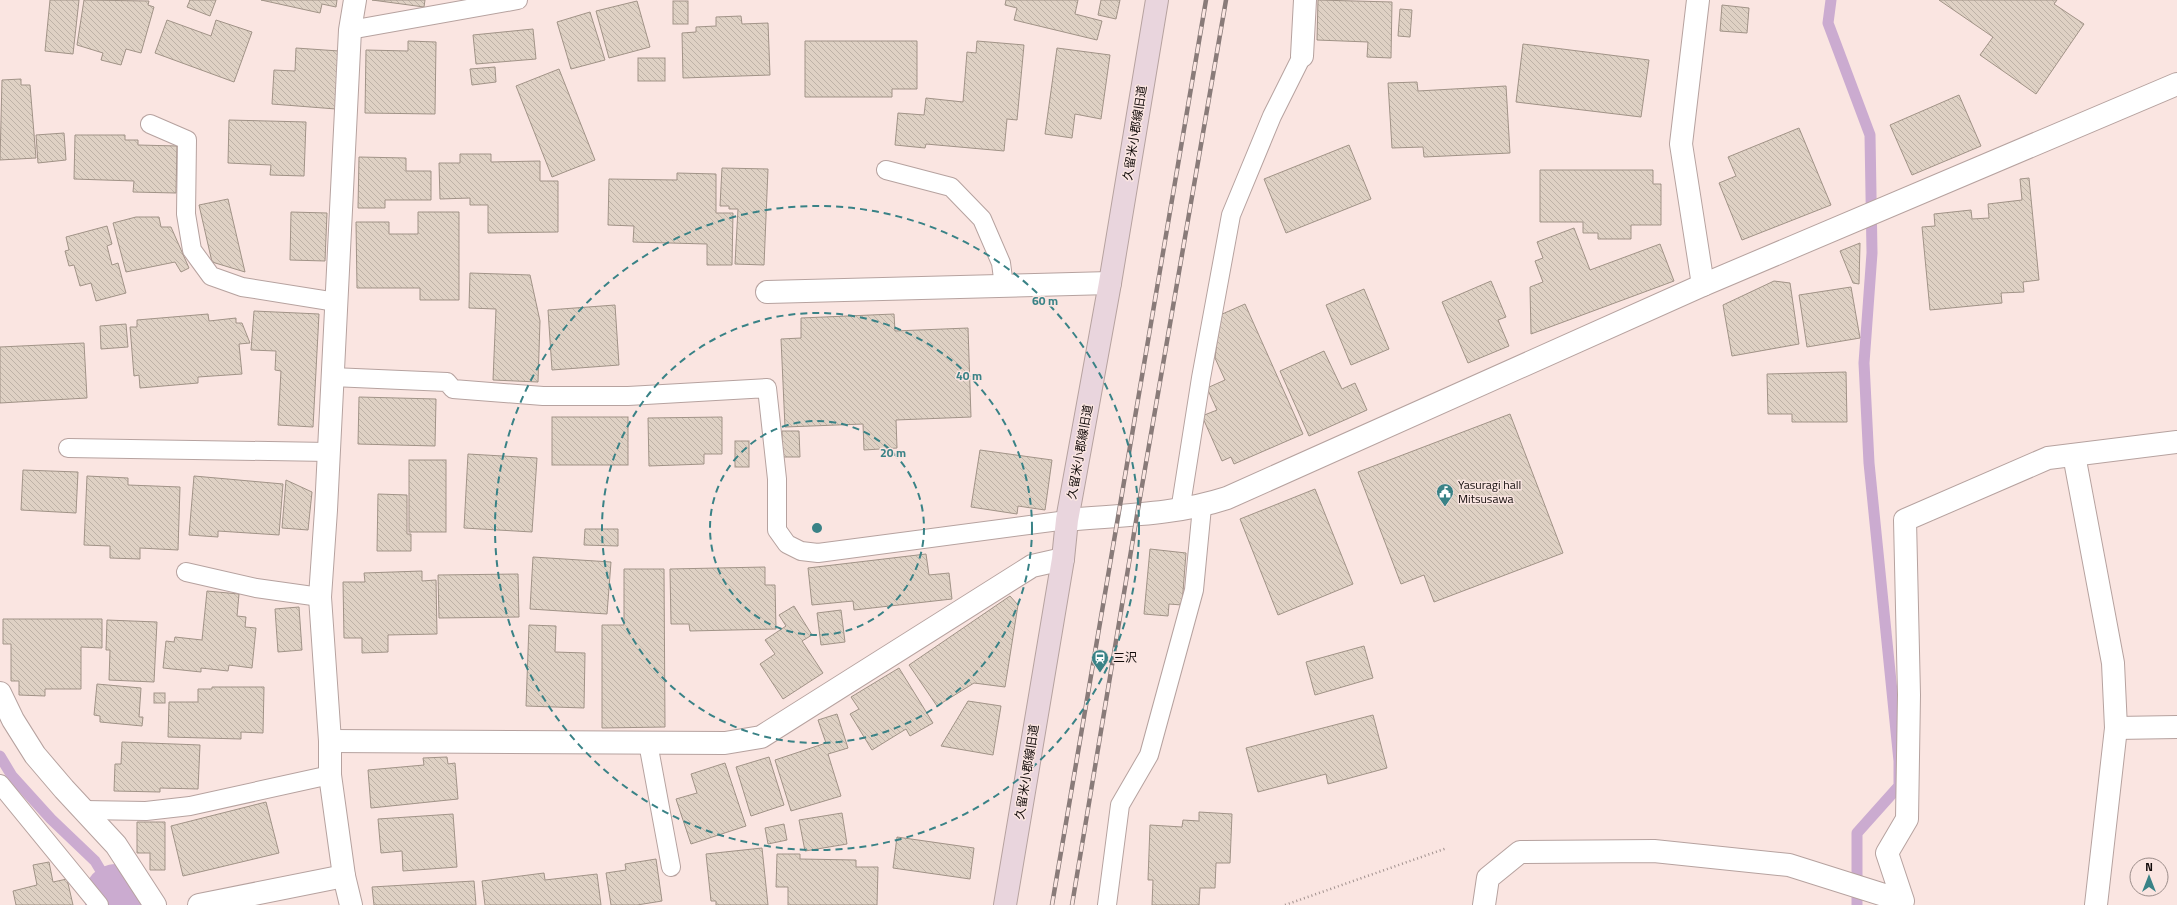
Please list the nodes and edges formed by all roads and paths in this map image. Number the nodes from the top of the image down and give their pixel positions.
1 (355, 0) edge
2 (518, 0) edge
3 (1157, 0) edge
4 (1305, 0) edge
5 (1698, 0) edge
6 (350, 30) junction
7 (1302, 56) joint
8 (2177, 84) edge
9 (150, 124) dead end
10 (886, 170) dead end
11 (1110, 283) junction
12 (1703, 285) junction
13 (1004, 286) junction
14 (767, 292) dead end
15 (336, 302) junction
16 (332, 377) junction
17 (2177, 442) edge
18 (68, 448) dead end
19 (329, 452) junction
20 (2074, 455) junction
21 (1202, 507) junction
22 (1180, 511) junction
23 (1067, 520) junction
24 (1063, 559) junction
25 (186, 572) dead end
26 (320, 597) junction
27 (0, 694) edge
28 (2177, 727) edge
29 (2116, 728) junction
30 (330, 741) junction
31 (648, 743) junction
32 (330, 775) junction
33 (0, 784) edge
34 (84, 810) junction
35 (1447, 848) dead end
36 (671, 867) dead end
37 (344, 876) junction
38 (1906, 904) edge
39 (99, 905) edge
40 (155, 905) edge
41 (199, 905) edge
42 (351, 905) edge
43 (1005, 905) edge
44 (1107, 905) edge
45 (1285, 905) edge
46 (1484, 905) edge
47 (2096, 905) edge

1 - 6 street
2 - 6 lane
3 - 11 street, 久留米小郡線旧道
4 - 7 street
5 - 12 street
6 - 15 street
7 - 22 lane
8 - 12 street
9 - 15 lane
10 - 13 lane
11 - 13 street
11 - 23 street, 久留米小郡線旧道
12 - 21 street
13 - 14 street
15 - 16 street
16 - 19 street
16 - 23 lane
17 - 20 street
18 - 19 lane
19 - 26 street
20 - 29 street
20 - 38 street
21 - 22 street
21 - 44 lane
22 - 23 street
23 - 24 street, 久留米小郡線旧道
24 - 31 street
24 - 43 street, 久留米小郡線旧道
25 - 26 lane
26 - 30 street
27 - 34 street
28 - 29 street
29 - 47 street
30 - 31 street
30 - 32 street
31 - 36 lane
32 - 34 lane
32 - 37 street
33 - 39 lane
34 - 40 street
35 - 45 path
37 - 41 street
37 - 42 street
38 - 46 street

